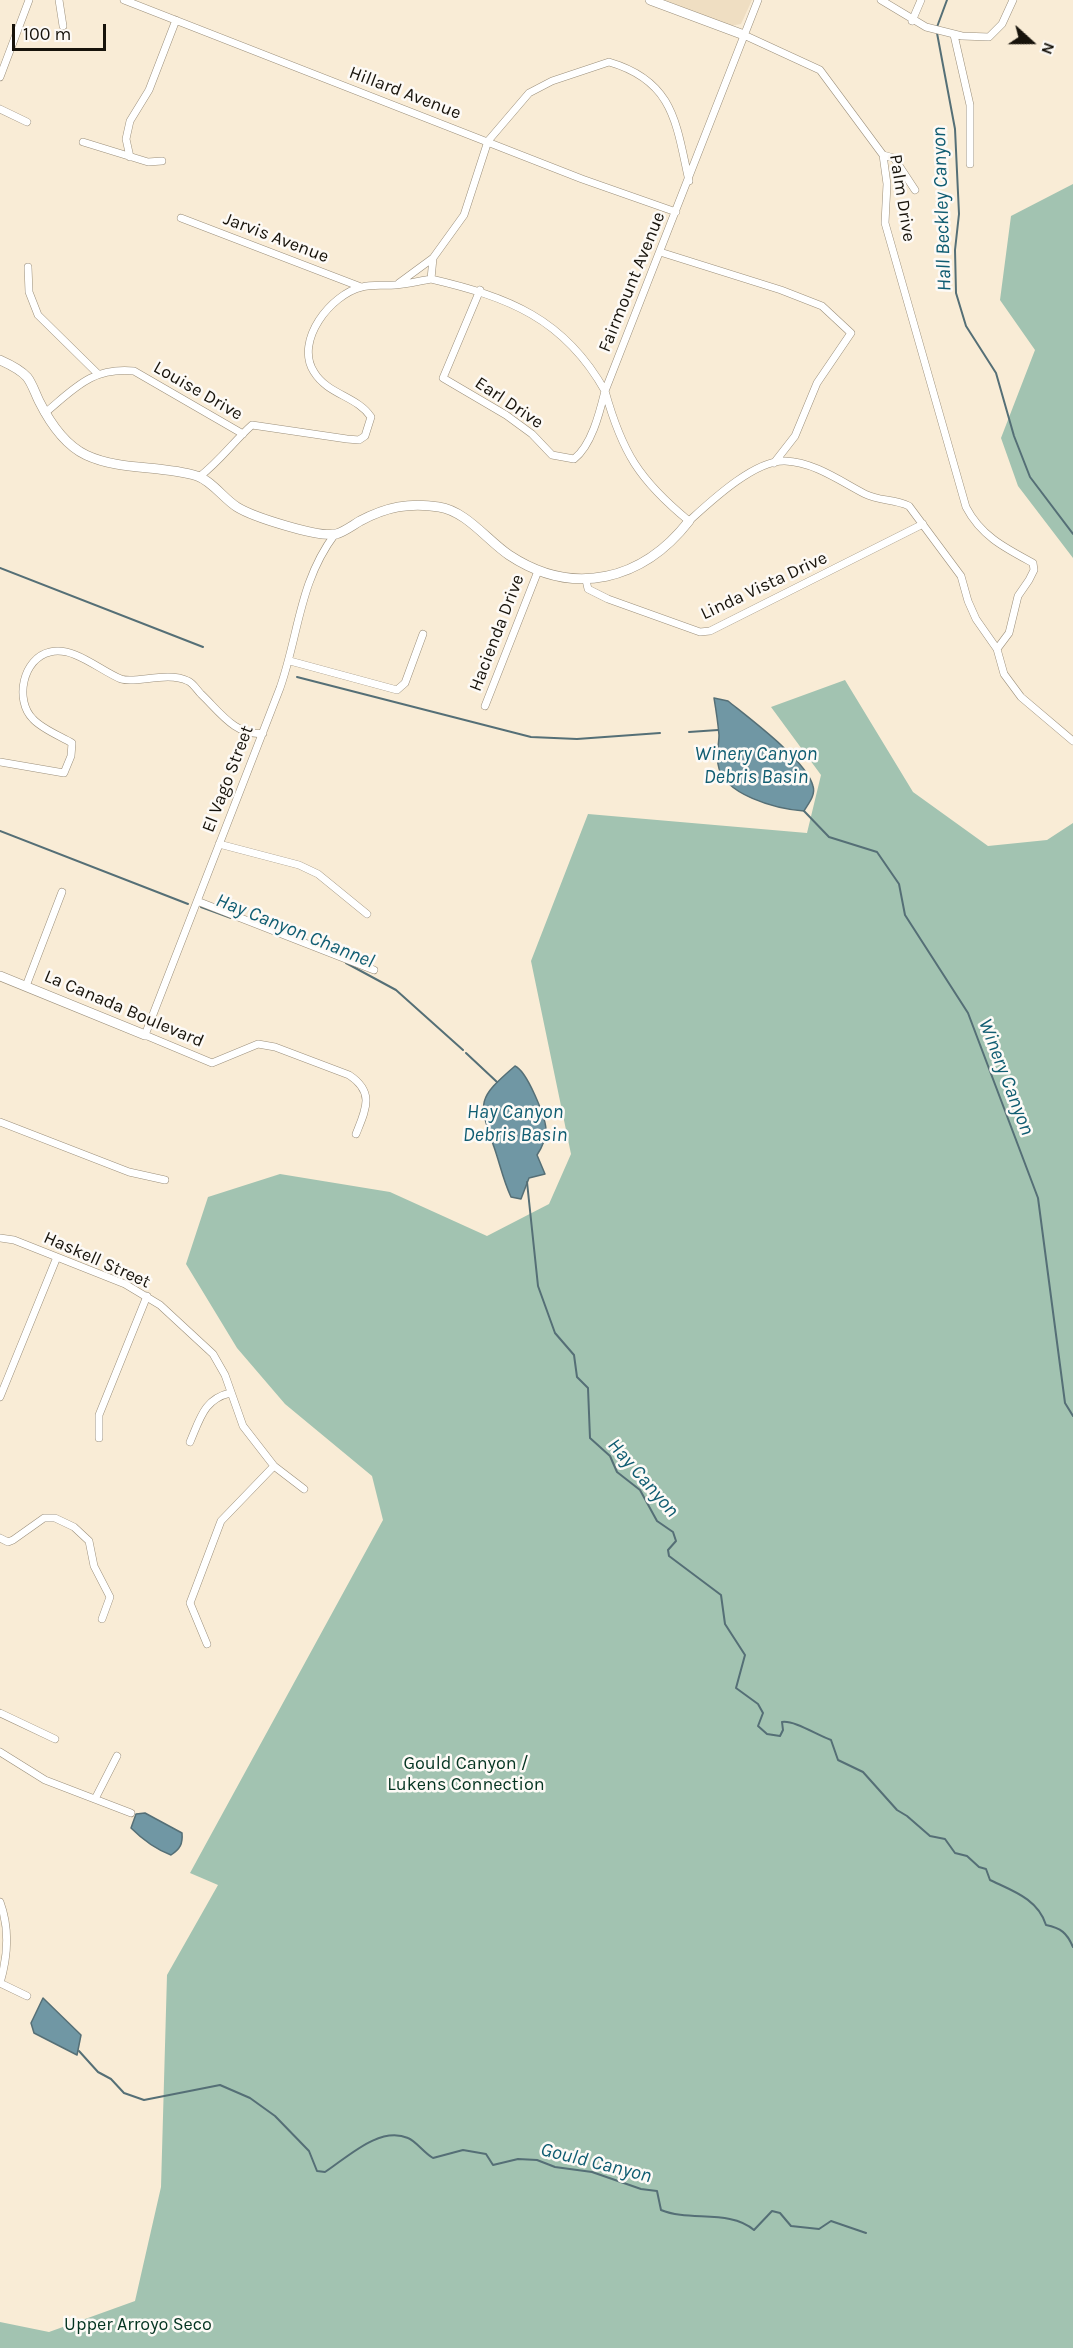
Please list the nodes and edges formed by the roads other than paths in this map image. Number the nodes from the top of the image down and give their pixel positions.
1 (29, 0) edge
2 (59, 0) edge
3 (124, 0) edge
4 (650, 0) edge
5 (758, 0) edge
6 (881, 0) edge
7 (921, 0) edge
8 (1013, 0) edge
9 (176, 20) junction
10 (912, 21) junction
11 (63, 26) dead end
12 (954, 34) junction
13 (744, 35) junction
14 (0, 78) edge
15 (0, 109) edge
16 (27, 122) dead end
17 (488, 141) junction
18 (83, 142) dead end
19 (883, 155) junction
20 (130, 157) junction
21 (162, 161) dead end
22 (970, 164) dead end
23 (689, 181) junction
24 (915, 190) dead end
25 (676, 212) junction
26 (181, 218) dead end
27 (660, 252) junction
28 (433, 258) junction
29 (28, 267) dead end
30 (431, 279) junction
31 (397, 285) junction
32 (361, 287) junction
33 (480, 290) junction
34 (0, 360) edge
35 (97, 373) junction
36 (605, 391) junction
37 (45, 413) junction
38 (243, 434) junction
39 (774, 463) junction
40 (199, 477) junction
41 (689, 521) junction
42 (923, 524) junction
43 (335, 534) junction
44 (538, 571) junction
45 (586, 580) junction
46 (423, 634) dead end
47 (997, 649) junction
48 (290, 661) junction
49 (485, 706) dead end
50 (263, 733) junction
51 (1073, 741) edge
52 (0, 762) edge
53 (219, 844) junction
54 (62, 892) dead end
55 (198, 901) junction
56 (367, 914) dead end
57 (374, 970) dead end
58 (0, 976) edge
59 (26, 986) junction
60 (145, 1035) junction
61 (0, 1122) edge
62 (356, 1134) dead end
63 (165, 1180) dead end
64 (0, 1238) edge
65 (57, 1257) junction
66 (147, 1296) junction
67 (230, 1393) junction
68 (0, 1397) edge
69 (99, 1438) dead end
70 (190, 1442) dead end
71 (274, 1466) junction
72 (304, 1489) dead end
73 (0, 1538) edge
74 (102, 1619) dead end
75 (207, 1644) dead end
76 (0, 1713) edge
77 (55, 1739) dead end
78 (0, 1752) edge
79 (117, 1756) dead end
80 (95, 1799) junction
81 (131, 1813) dead end
82 (0, 1902) edge
83 (2, 1912) edge
84 (0, 1983) edge
85 (27, 1996) dead end

1 - 14 street
2 - 11 street
3 - 9 street, Hillard Avenue
4 - 13 street, Palm Drive
5 - 13 street, Fairmount Avenue
6 - 10 street
7 - 10 street
8 - 12 street
9 - 17 street, Hillard Avenue
9 - 20 street
10 - 12 street
12 - 22 street
13 - 19 street, Palm Drive
13 - 23 street, Fairmount Avenue
15 - 16 street
17 - 23 street
17 - 25 street, Hillard Avenue
17 - 28 street
18 - 20 street
19 - 24 street
19 - 47 street, Palm Drive
20 - 21 street
23 - 25 street, Fairmount Avenue
25 - 27 street, Fairmount Avenue
26 - 32 street, Jarvis Avenue
27 - 36 street, Fairmount Avenue
27 - 39 street
28 - 30 street
28 - 31 street
29 - 35 street
30 - 31 street
30 - 33 street
31 - 32 street
32 - 38 street
33 - 36 street
33 - 36 street, Earl Drive
34 - 37 street
35 - 37 street
35 - 38 street, Louise Drive
36 - 41 street
37 - 40 street
38 - 40 street
39 - 41 street
39 - 42 street
40 - 43 street
41 - 45 street
42 - 45 street, Linda Vista Drive
42 - 47 street
43 - 44 street
43 - 48 street, El Vago Street
44 - 45 street
44 - 49 street, Hacienda Drive
46 - 48 street
47 - 51 street
48 - 50 street, El Vago Street
50 - 52 street
50 - 53 street, El Vago Street
53 - 55 street, El Vago Street
53 - 56 street
54 - 59 street
55 - 57 street
55 - 60 street, El Vago Street
58 - 59 street, La Canada Boulevard
59 - 60 street, La Canada Boulevard
60 - 62 street, La Canada Boulevard
61 - 63 street
64 - 65 street, Haskell Street
65 - 66 street, Haskell Street
65 - 68 street
66 - 67 street, Haskell Street
66 - 69 street
67 - 70 street
67 - 71 street, Haskell Street
71 - 72 street, Haskell Street
71 - 75 street
73 - 74 street
76 - 77 street
78 - 80 street
79 - 80 street
80 - 81 street
82 - 83 street
83 - 84 street
84 - 85 street

